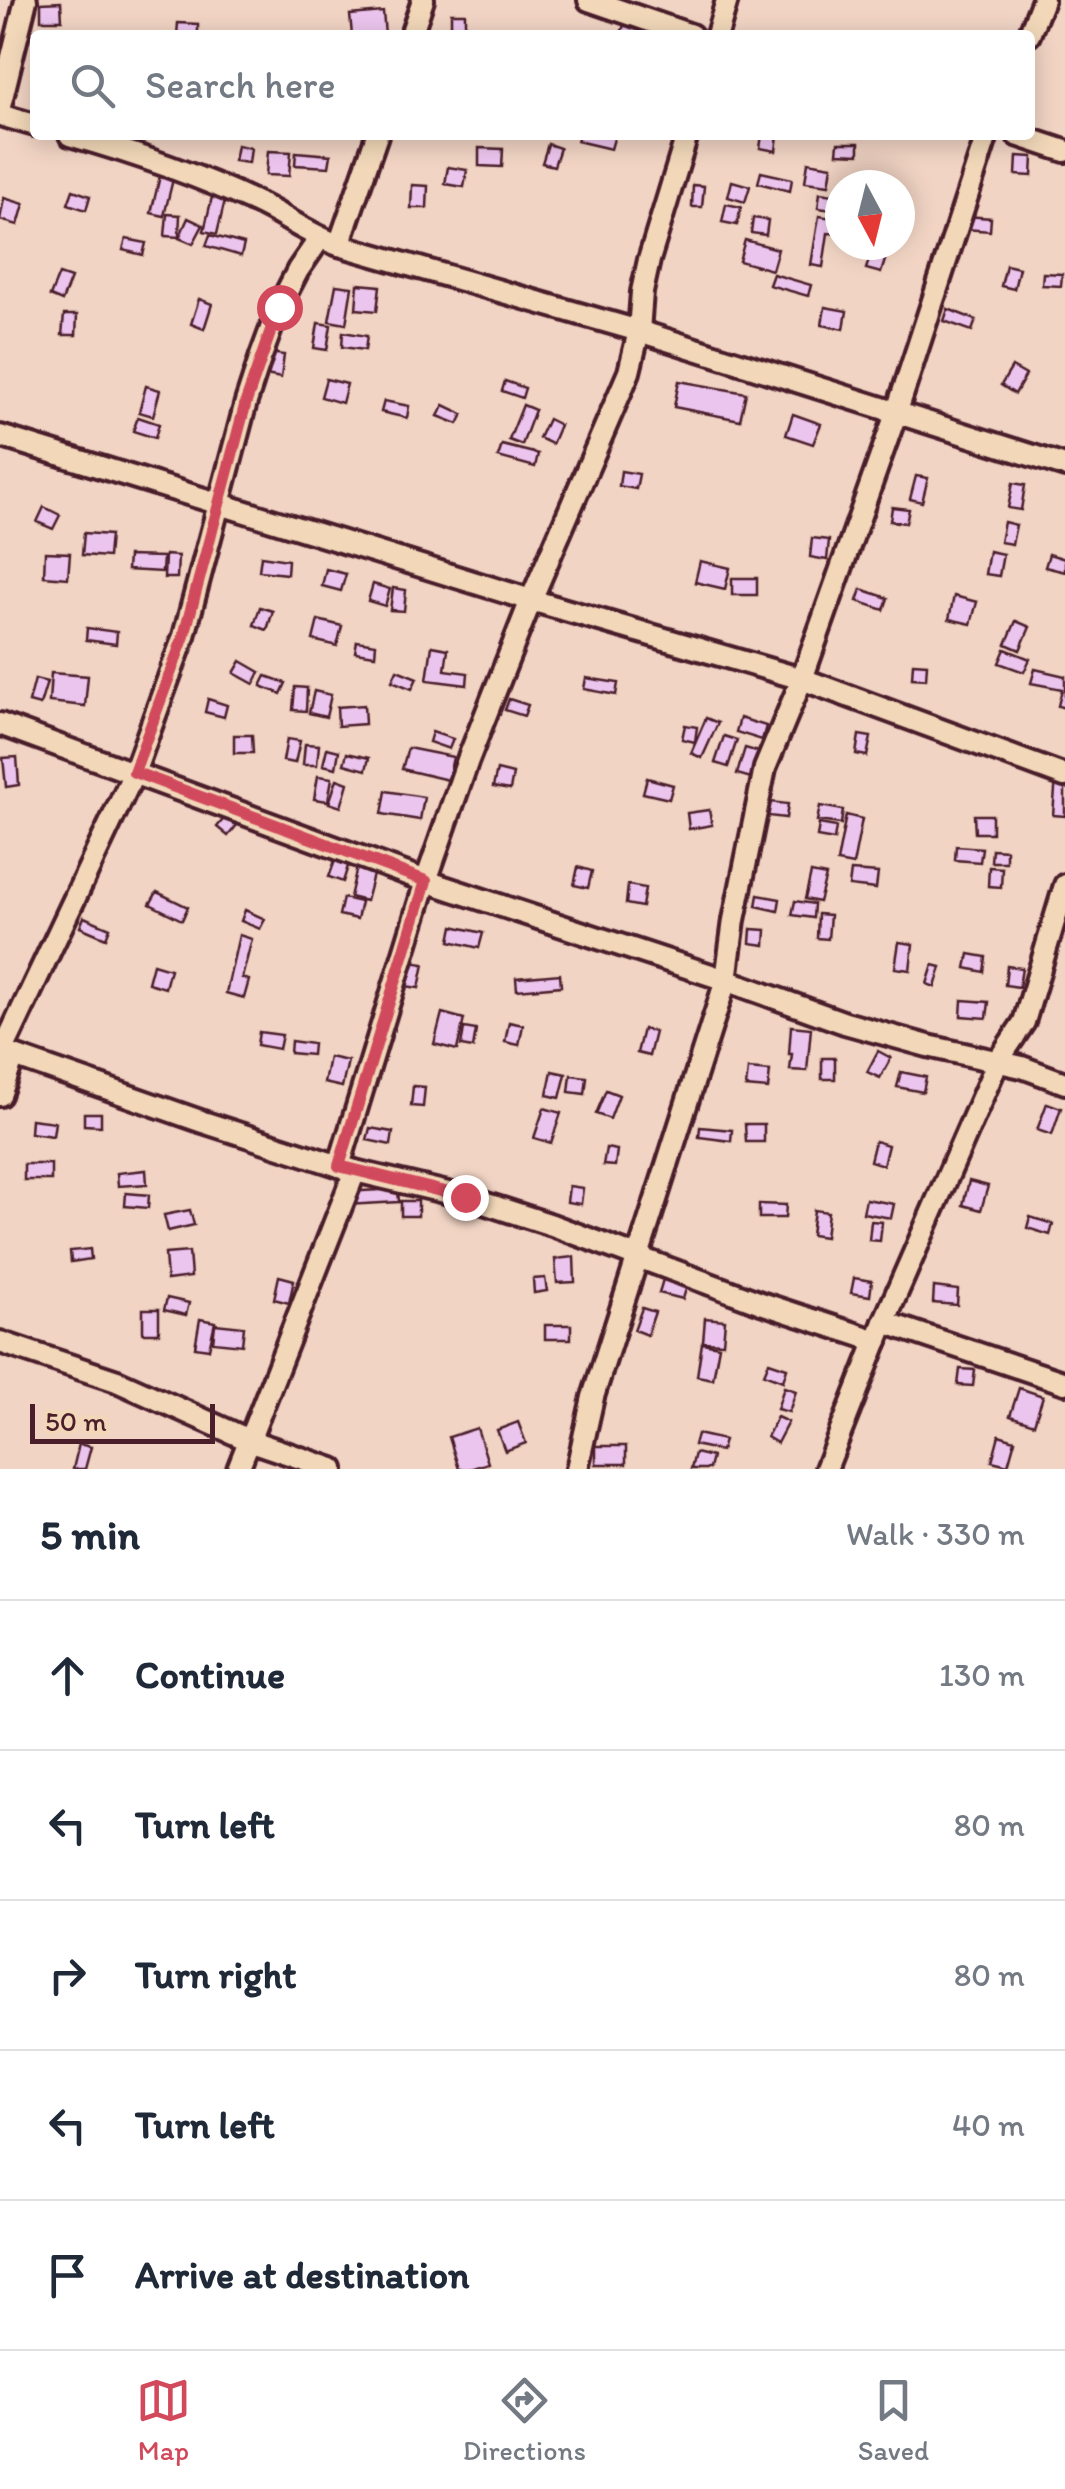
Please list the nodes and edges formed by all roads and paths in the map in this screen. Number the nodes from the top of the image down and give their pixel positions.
1 (26, 0) edge
2 (423, 0) edge
3 (589, 0) edge
4 (728, 0) edge
5 (1043, 0) edge
6 (413, 30) edge
7 (676, 30) edge
8 (719, 30) edge
9 (1031, 30) edge
10 (0, 106) edge
11 (0, 115) edge
12 (30, 124) edge
13 (87, 140) edge
14 (375, 140) edge
15 (685, 140) edge
16 (985, 140) edge
17 (1032, 140) edge
18 (1065, 151) edge
19 (330, 242) junction
20 (639, 331) junction
21 (897, 412) junction
22 (0, 436) edge
23 (1065, 466) edge
24 (220, 503) junction
25 (531, 600) junction
26 (802, 679) junction
27 (0, 724) edge
28 (134, 772) junction
29 (1065, 776) edge
30 (426, 881) junction
31 (1065, 886) edge
32 (726, 980) junction
33 (5, 1053) edge
34 (998, 1061) junction
35 (1065, 1083) edge
36 (0, 1096) edge
37 (347, 1168) junction
38 (639, 1256) junction
39 (880, 1332) junction
40 (0, 1342) edge
41 (1065, 1383) edge
42 (251, 1440) junction
43 (238, 1469) edge
44 (333, 1469) edge
45 (577, 1469) edge
46 (826, 1469) edge

1 - 10 street
2 - 6 street
3 - 7 street
4 - 8 street
5 - 9 street
11 - 12 street
13 - 19 street
14 - 19 street
15 - 20 street
16 - 21 street
17 - 18 street
19 - 20 street
19 - 24 street
20 - 21 street
20 - 25 street
21 - 23 street
21 - 26 street
22 - 24 street
24 - 25 street
24 - 28 street
25 - 26 street
25 - 30 street
26 - 29 street
26 - 32 street
27 - 28 street
28 - 30 street
28 - 33 street
30 - 32 street
30 - 37 street
31 - 34 street
32 - 34 street
32 - 38 street
33 - 36 street
33 - 37 street
34 - 35 street
34 - 39 street
37 - 38 street
37 - 42 street
38 - 39 street
38 - 45 street
39 - 41 street
39 - 46 street
40 - 42 street
42 - 43 street
42 - 44 street

